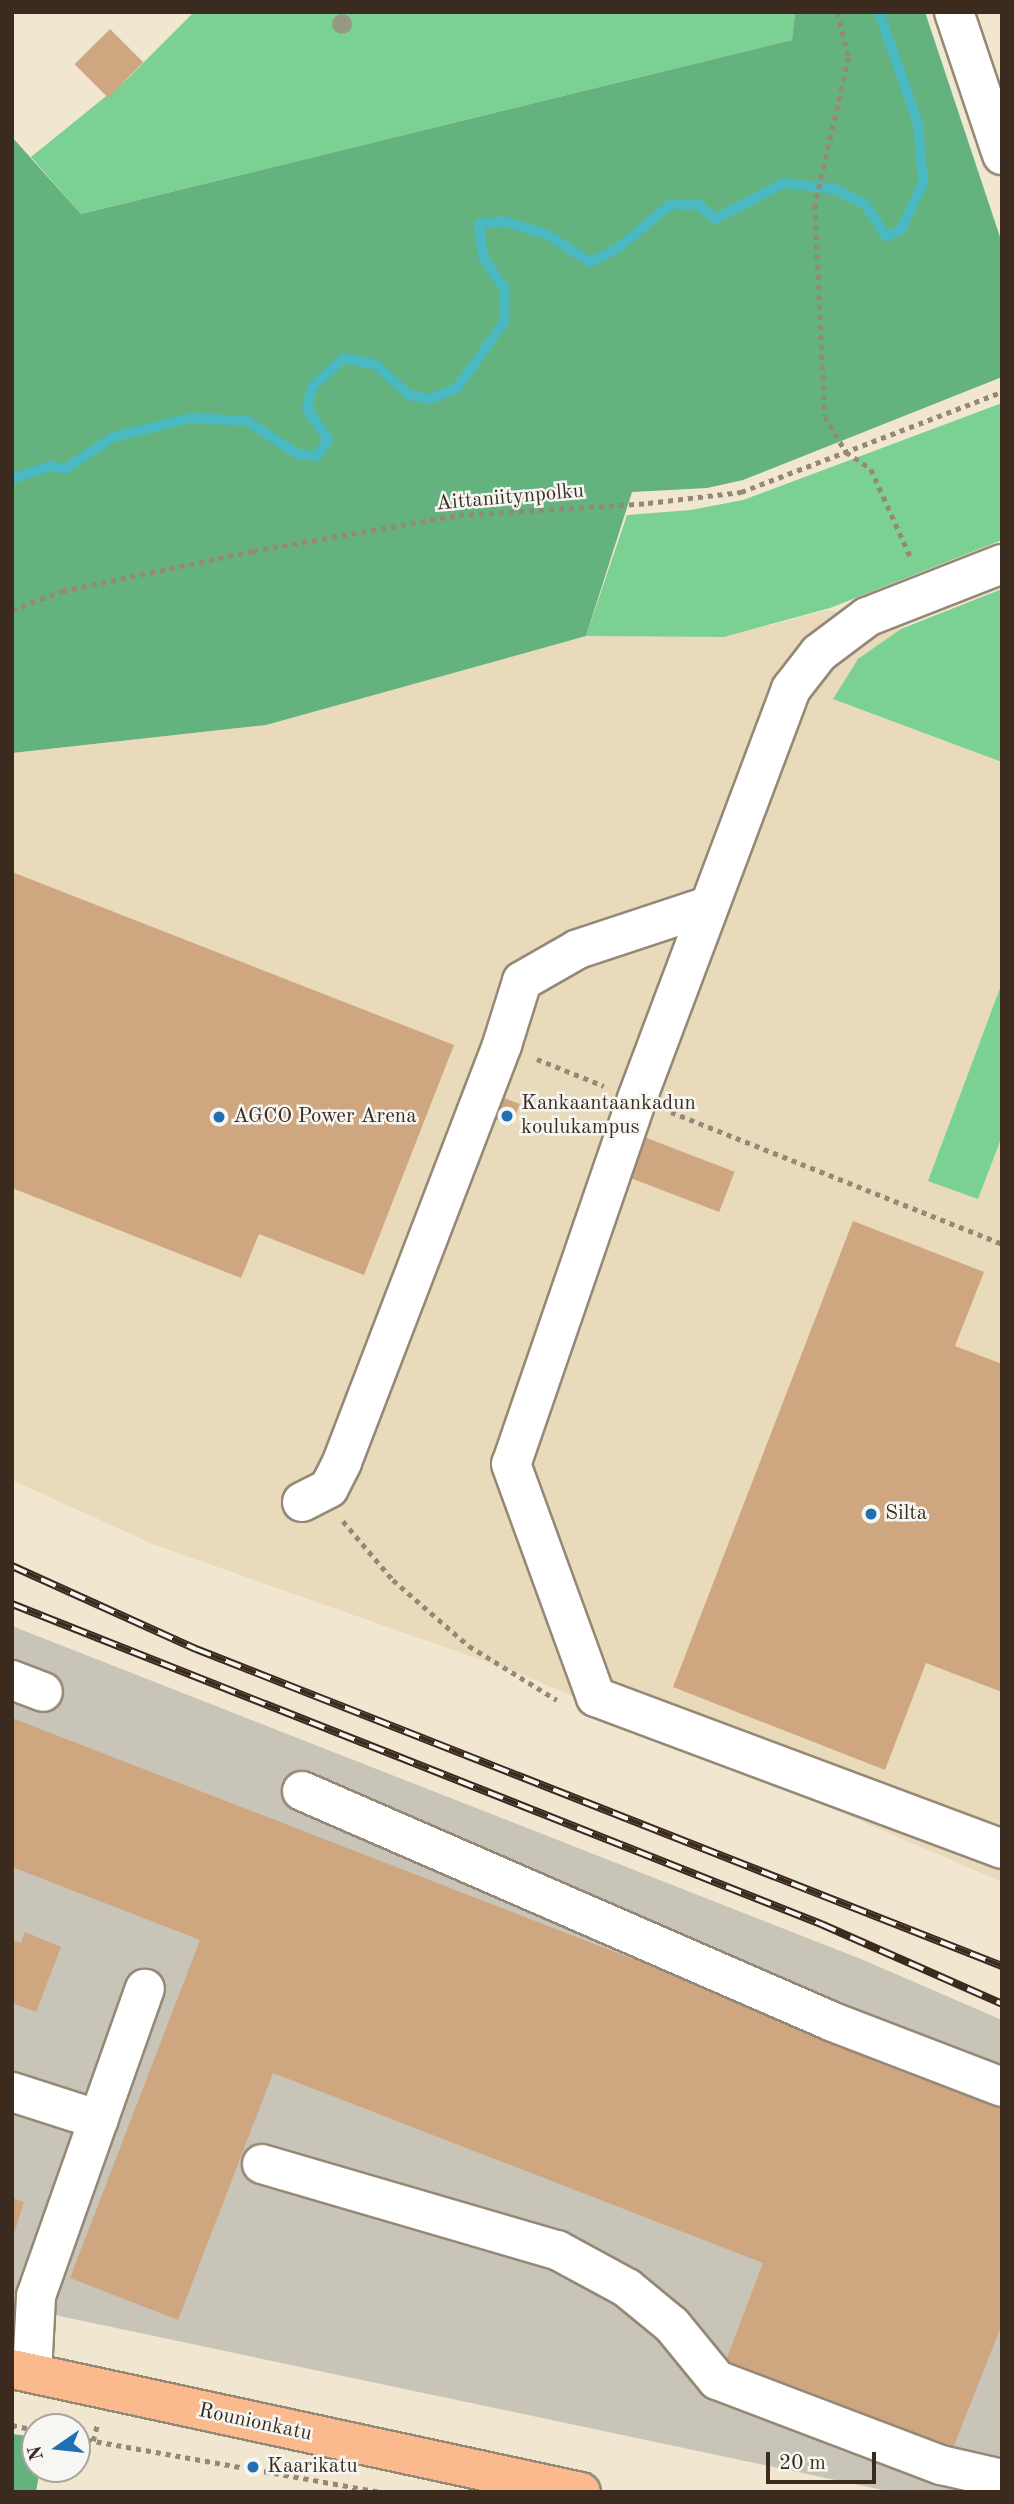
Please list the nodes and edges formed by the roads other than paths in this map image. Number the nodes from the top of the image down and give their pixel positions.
1 (954, 12) edge
2 (1002, 155) edge
3 (1002, 564) edge
4 (708, 906) junction
5 (315, 1495) road end
6 (302, 1791) dead end
7 (1002, 1849) edge
8 (145, 1989) dead end
9 (1002, 2087) edge
10 (12, 2092) edge
11 (99, 2120) junction
12 (262, 2164) dead end
13 (22, 2371) edge
14 (1002, 2479) edge
15 (581, 2492) edge

1 - 2 street
3 - 4 street
4 - 5 street
4 - 7 street
6 - 9 street
8 - 11 street
10 - 11 street
11 - 13 street
12 - 14 street
13 - 15 main road, Rounionkatu

